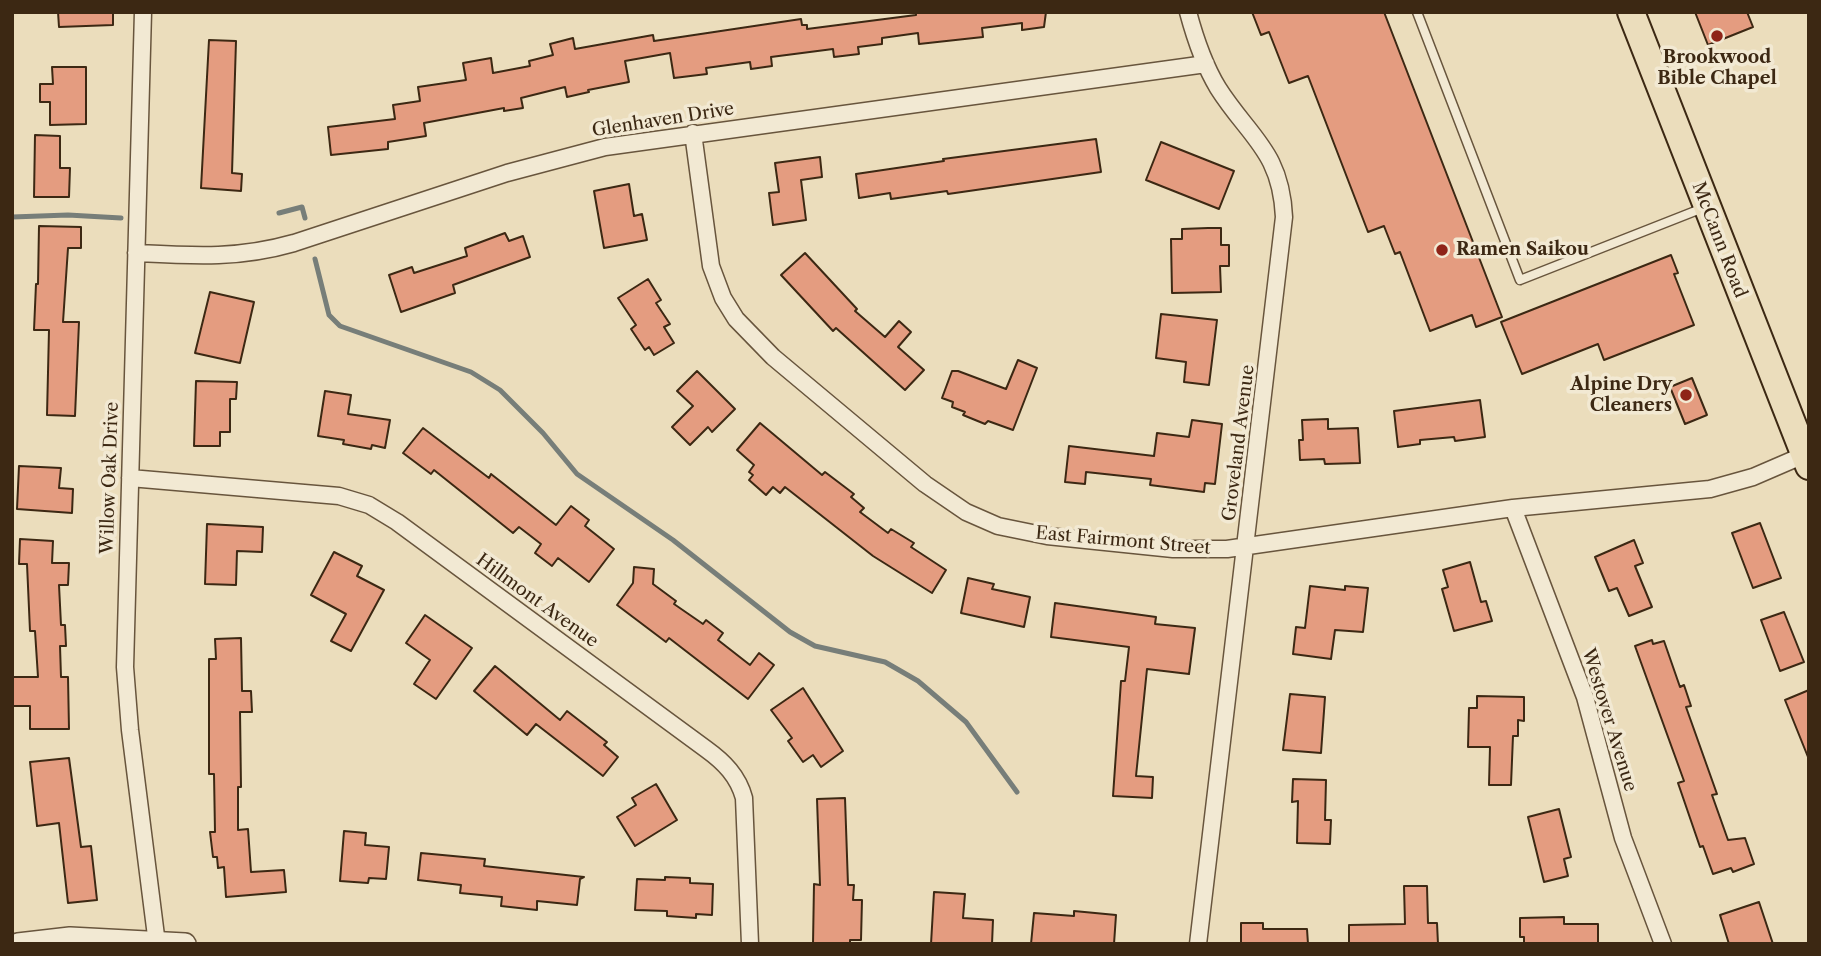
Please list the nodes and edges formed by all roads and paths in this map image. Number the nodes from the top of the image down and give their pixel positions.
1 (143, 12) edge
2 (1188, 12) edge
3 (1417, 12) edge
4 (1631, 12) edge
5 (1206, 64) junction
6 (693, 133) junction
7 (1706, 207) junction
8 (136, 253) junction
9 (1807, 458) edge
10 (130, 478) junction
11 (1513, 508) junction
12 (1246, 547) junction
13 (157, 943) edge
14 (18, 944) edge
15 (186, 944) edge
16 (750, 944) edge
17 (1198, 944) edge
18 (1663, 944) edge

1 - 8 street, Willow Oak Drive
2 - 5 street, Groveland Avenue
3 - 7 lane
4 - 7 main road, McCann Road
5 - 6 street, Glenhaven Drive
5 - 12 street, Groveland Avenue
6 - 8 street, Glenhaven Drive
6 - 12 street, East Fairmont Street
7 - 9 main road, McCann Road
8 - 10 street, Willow Oak Drive
9 - 11 street, East Fairmont Street
10 - 13 street, Willow Oak Drive
10 - 16 street, Hillmont Avenue
11 - 12 street, East Fairmont Street
11 - 18 street, Westover Avenue
12 - 17 street, Groveland Avenue
13 - 14 street
13 - 15 street

